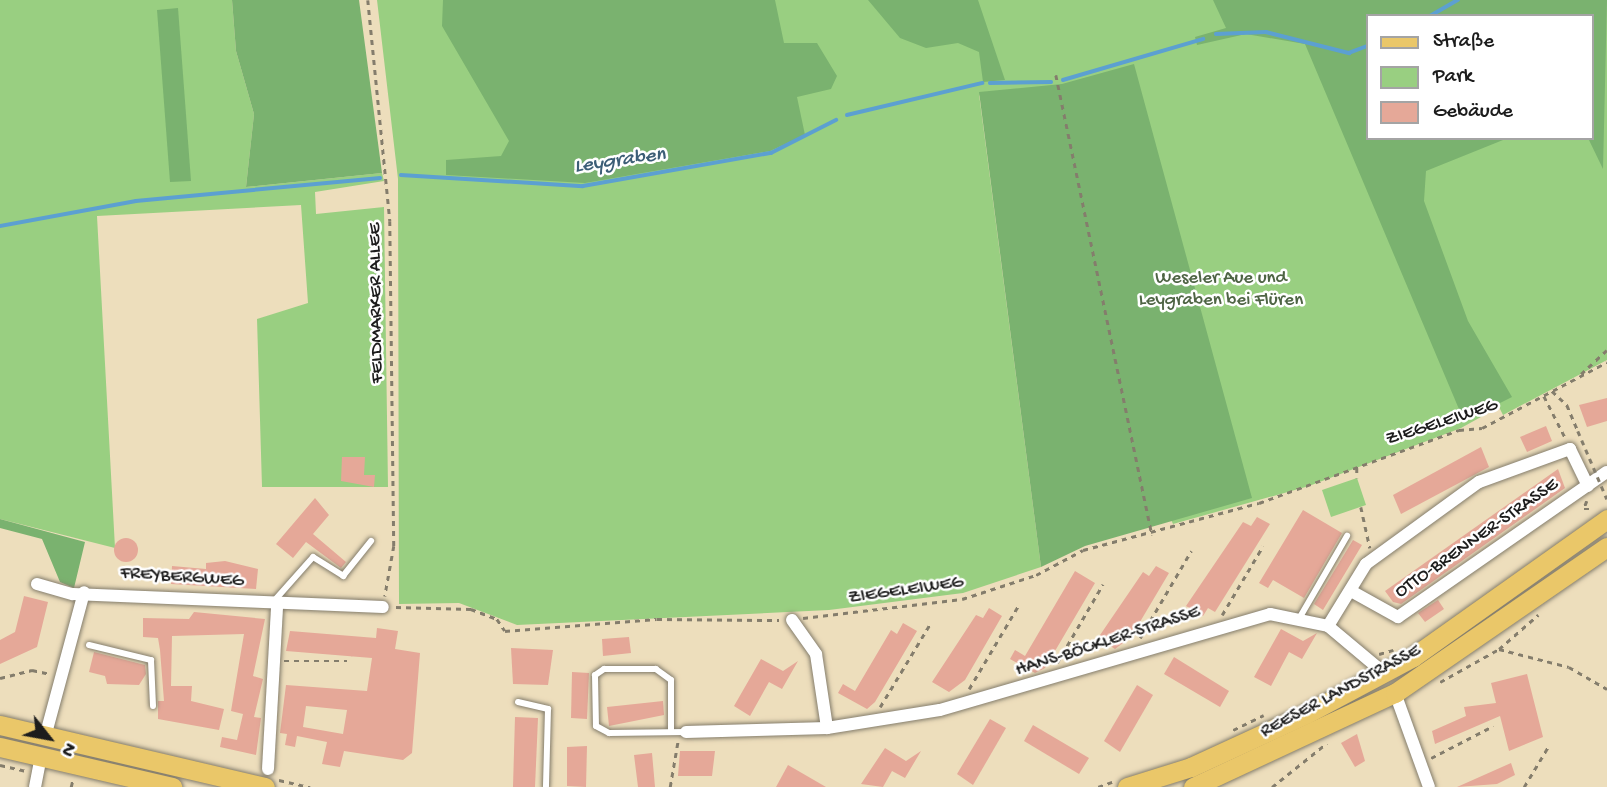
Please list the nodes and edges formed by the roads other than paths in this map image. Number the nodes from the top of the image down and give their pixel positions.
1 (1607, 472) edge
2 (1585, 488) junction
3 (1601, 517) edge
4 (1347, 536) dead end
5 (371, 541) dead end
6 (1607, 547) edge
7 (37, 584) dead end
8 (1351, 591) junction
9 (84, 592) junction
10 (274, 605) junction
11 (383, 607) road end
12 (1300, 617) junction
13 (792, 620) road end
14 (1328, 626) junction
15 (89, 645) dead end
16 (1384, 673) junction
17 (1395, 693) junction
18 (518, 702) dead end
19 (153, 706) dead end
20 (0, 725) edge
21 (827, 728) junction
22 (671, 732) junction
23 (685, 733) joint
24 (46, 737) junction
25 (0, 747) edge
26 (41, 757) junction
27 (267, 778) edge
28 (167, 786) edge
29 (35, 787) edge
30 (546, 787) edge
31 (1127, 787) edge
32 (1193, 787) edge
33 (1429, 787) edge

1 - 2 street, OTTO-BRENNER-STRASSE
2 - 8 street, OTTO-BRENNER-STRASSE
2 - 8 street, OTTO-BRENNER-STRASSE
3 - 16 main road, REESER LANDSTRASSE
4 - 12 lane
5 - 10 lane
6 - 17 main road, REESER LANDSTRASSE
7 - 9 street, FREYBERGWEG
8 - 14 street, OTTO-BRENNER-STRASSE
9 - 10 street, FREYBERGWEG
9 - 24 street
10 - 11 street, FREYBERGWEG
10 - 27 street
12 - 14 street, HANS-BÖCKLER-STRASSE
12 - 21 street, HANS-BÖCKLER-STRASSE
13 - 21 street
14 - 16 street, HANS-BÖCKLER-STRASSE
15 - 19 lane
16 - 17 main road
16 - 31 main road, REESER LANDSTRASSE
17 - 32 main road, REESER LANDSTRASSE
17 - 33 street
18 - 30 lane
20 - 24 main road
21 - 23 street, HANS-BÖCKLER-STRASSE
22 - 22 lane
22 - 23 lane
24 - 26 main road
24 - 27 main road
25 - 26 main road
26 - 28 main road
26 - 29 street

